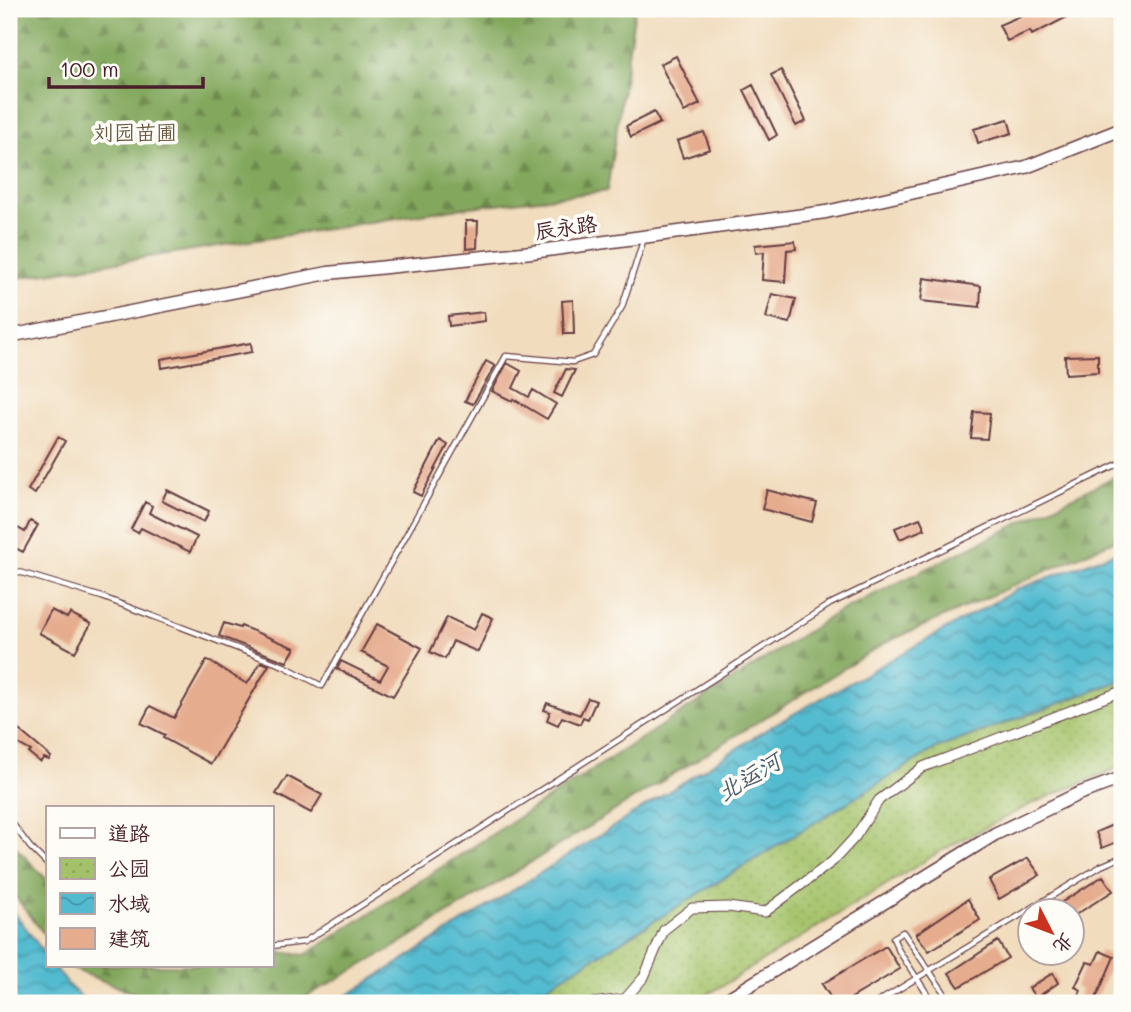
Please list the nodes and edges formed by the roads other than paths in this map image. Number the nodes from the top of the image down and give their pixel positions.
1 (1122, 129) edge
2 (644, 237) junction
3 (9, 336) edge
4 (1122, 462) edge
5 (9, 569) edge
6 (1122, 691) edge
7 (1122, 778) edge
8 (9, 819) edge
9 (1122, 857) edge
10 (46, 863) edge
11 (273, 946) edge
12 (929, 971) junction
13 (916, 979) junction
14 (1122, 999) edge
15 (593, 1003) edge
16 (721, 1003) edge
17 (876, 1003) edge
18 (933, 1003) edge
19 (951, 1003) edge
20 (1115, 1003) edge

1 - 2 main road, 辰永路
2 - 3 main road, 辰永路
2 - 5 lane
4 - 11 lane
6 - 15 street
7 - 16 main road
8 - 10 lane
9 - 12 lane
12 - 13 lane
12 - 13 lane
12 - 19 lane
13 - 17 lane
13 - 18 lane
14 - 20 lane

